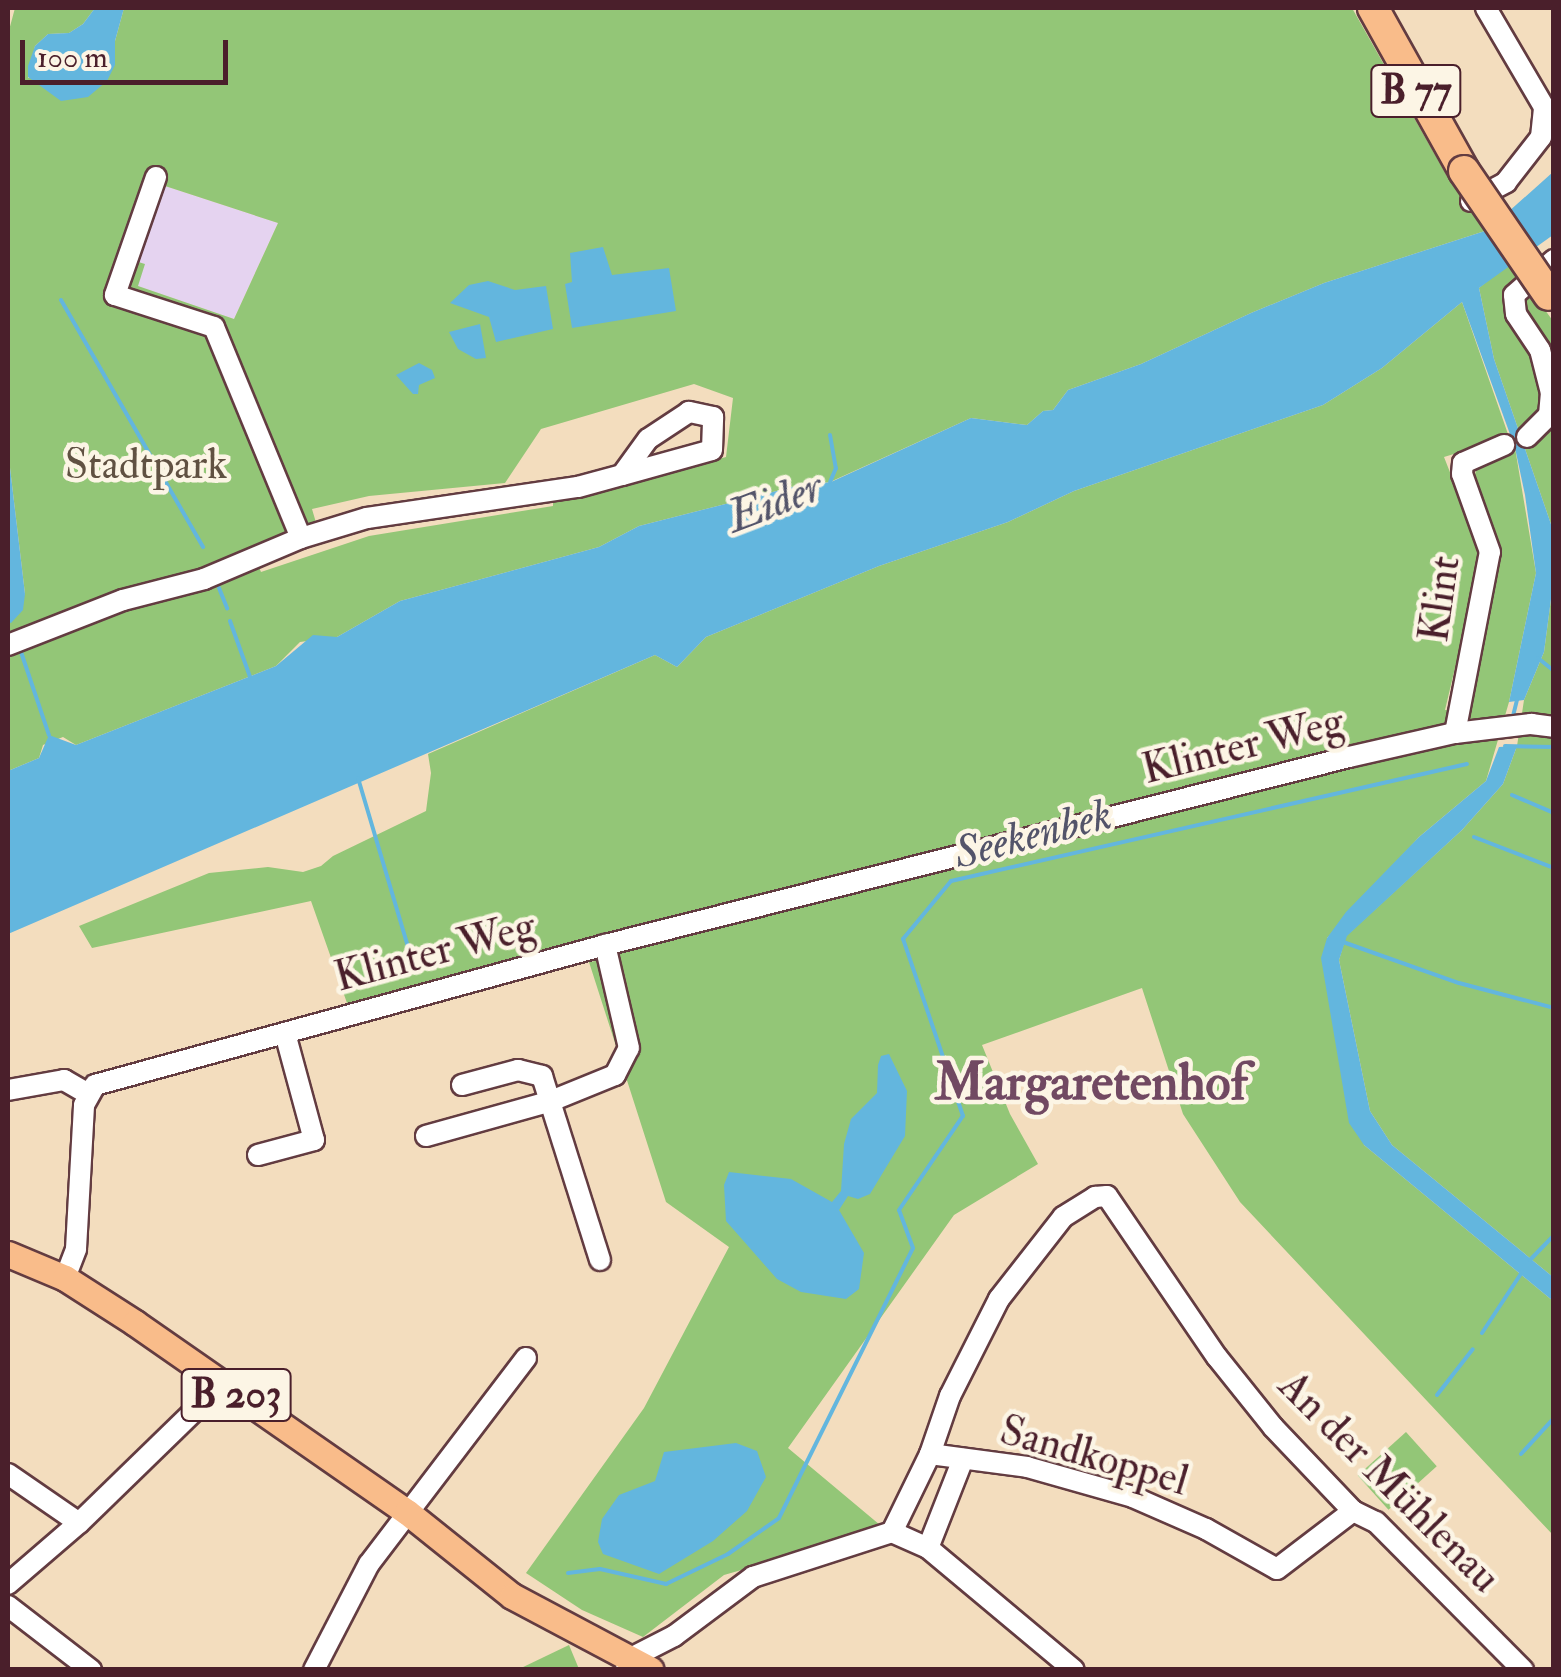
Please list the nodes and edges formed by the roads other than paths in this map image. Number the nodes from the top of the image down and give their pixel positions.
1 (1373, 8) edge
2 (1392, 8) edge
3 (1486, 8) edge
4 (1472, 166) junction
5 (156, 177) dead end
6 (1471, 201) dead end
7 (1552, 280) edge
8 (1527, 437) dead end
9 (1504, 446) dead end
10 (622, 475) dead end
11 (301, 538) junction
12 (15, 643) edge
13 (1554, 727) edge
14 (1456, 733) junction
15 (605, 944) junction
16 (285, 1032) junction
17 (462, 1085) dead end
18 (8, 1090) edge
19 (88, 1094) junction
20 (550, 1101) junction
21 (426, 1136) dead end
22 (258, 1155) dead end
23 (8, 1254) edge
24 (600, 1260) dead end
25 (65, 1278) junction
26 (526, 1358) dead end
27 (222, 1385) junction
28 (930, 1454) junction
29 (964, 1459) junction
30 (8, 1474) edge
31 (1353, 1510) junction
32 (407, 1512) junction
33 (78, 1523) junction
34 (892, 1532) junction
35 (928, 1548) junction
36 (8, 1584) edge
37 (8, 1606) edge
38 (635, 1666) edge
39 (92, 1670) edge
40 (314, 1670) edge
41 (1074, 1670) edge
42 (1522, 1670) edge

1 - 4 highway, B 77
2 - 4 highway, B 77
3 - 6 street
4 - 7 highway, B 77, bridge
5 - 11 street
7 - 8 street
9 - 14 street, Klint
10 - 11 street
11 - 12 street
13 - 14 street, Klinter Weg
14 - 15 street, Klinter Weg
15 - 16 street, Klinter Weg
15 - 20 street
16 - 19 street, Klinter Weg
16 - 22 street
17 - 20 street
18 - 19 street
19 - 25 street
20 - 21 street
20 - 24 street
23 - 25 main road, B 203
25 - 27 main road, B 203
26 - 32 street
27 - 32 main road, B 203
27 - 33 street
28 - 29 street, Sandkoppel
28 - 31 street, An der Mühlenau
28 - 34 street
29 - 31 street, Sandkoppel
29 - 35 street
30 - 33 street
31 - 42 street, An der Mühlenau
32 - 38 main road, B 203
32 - 40 street
33 - 36 street
34 - 35 street
34 - 38 street
35 - 41 street
37 - 39 street

